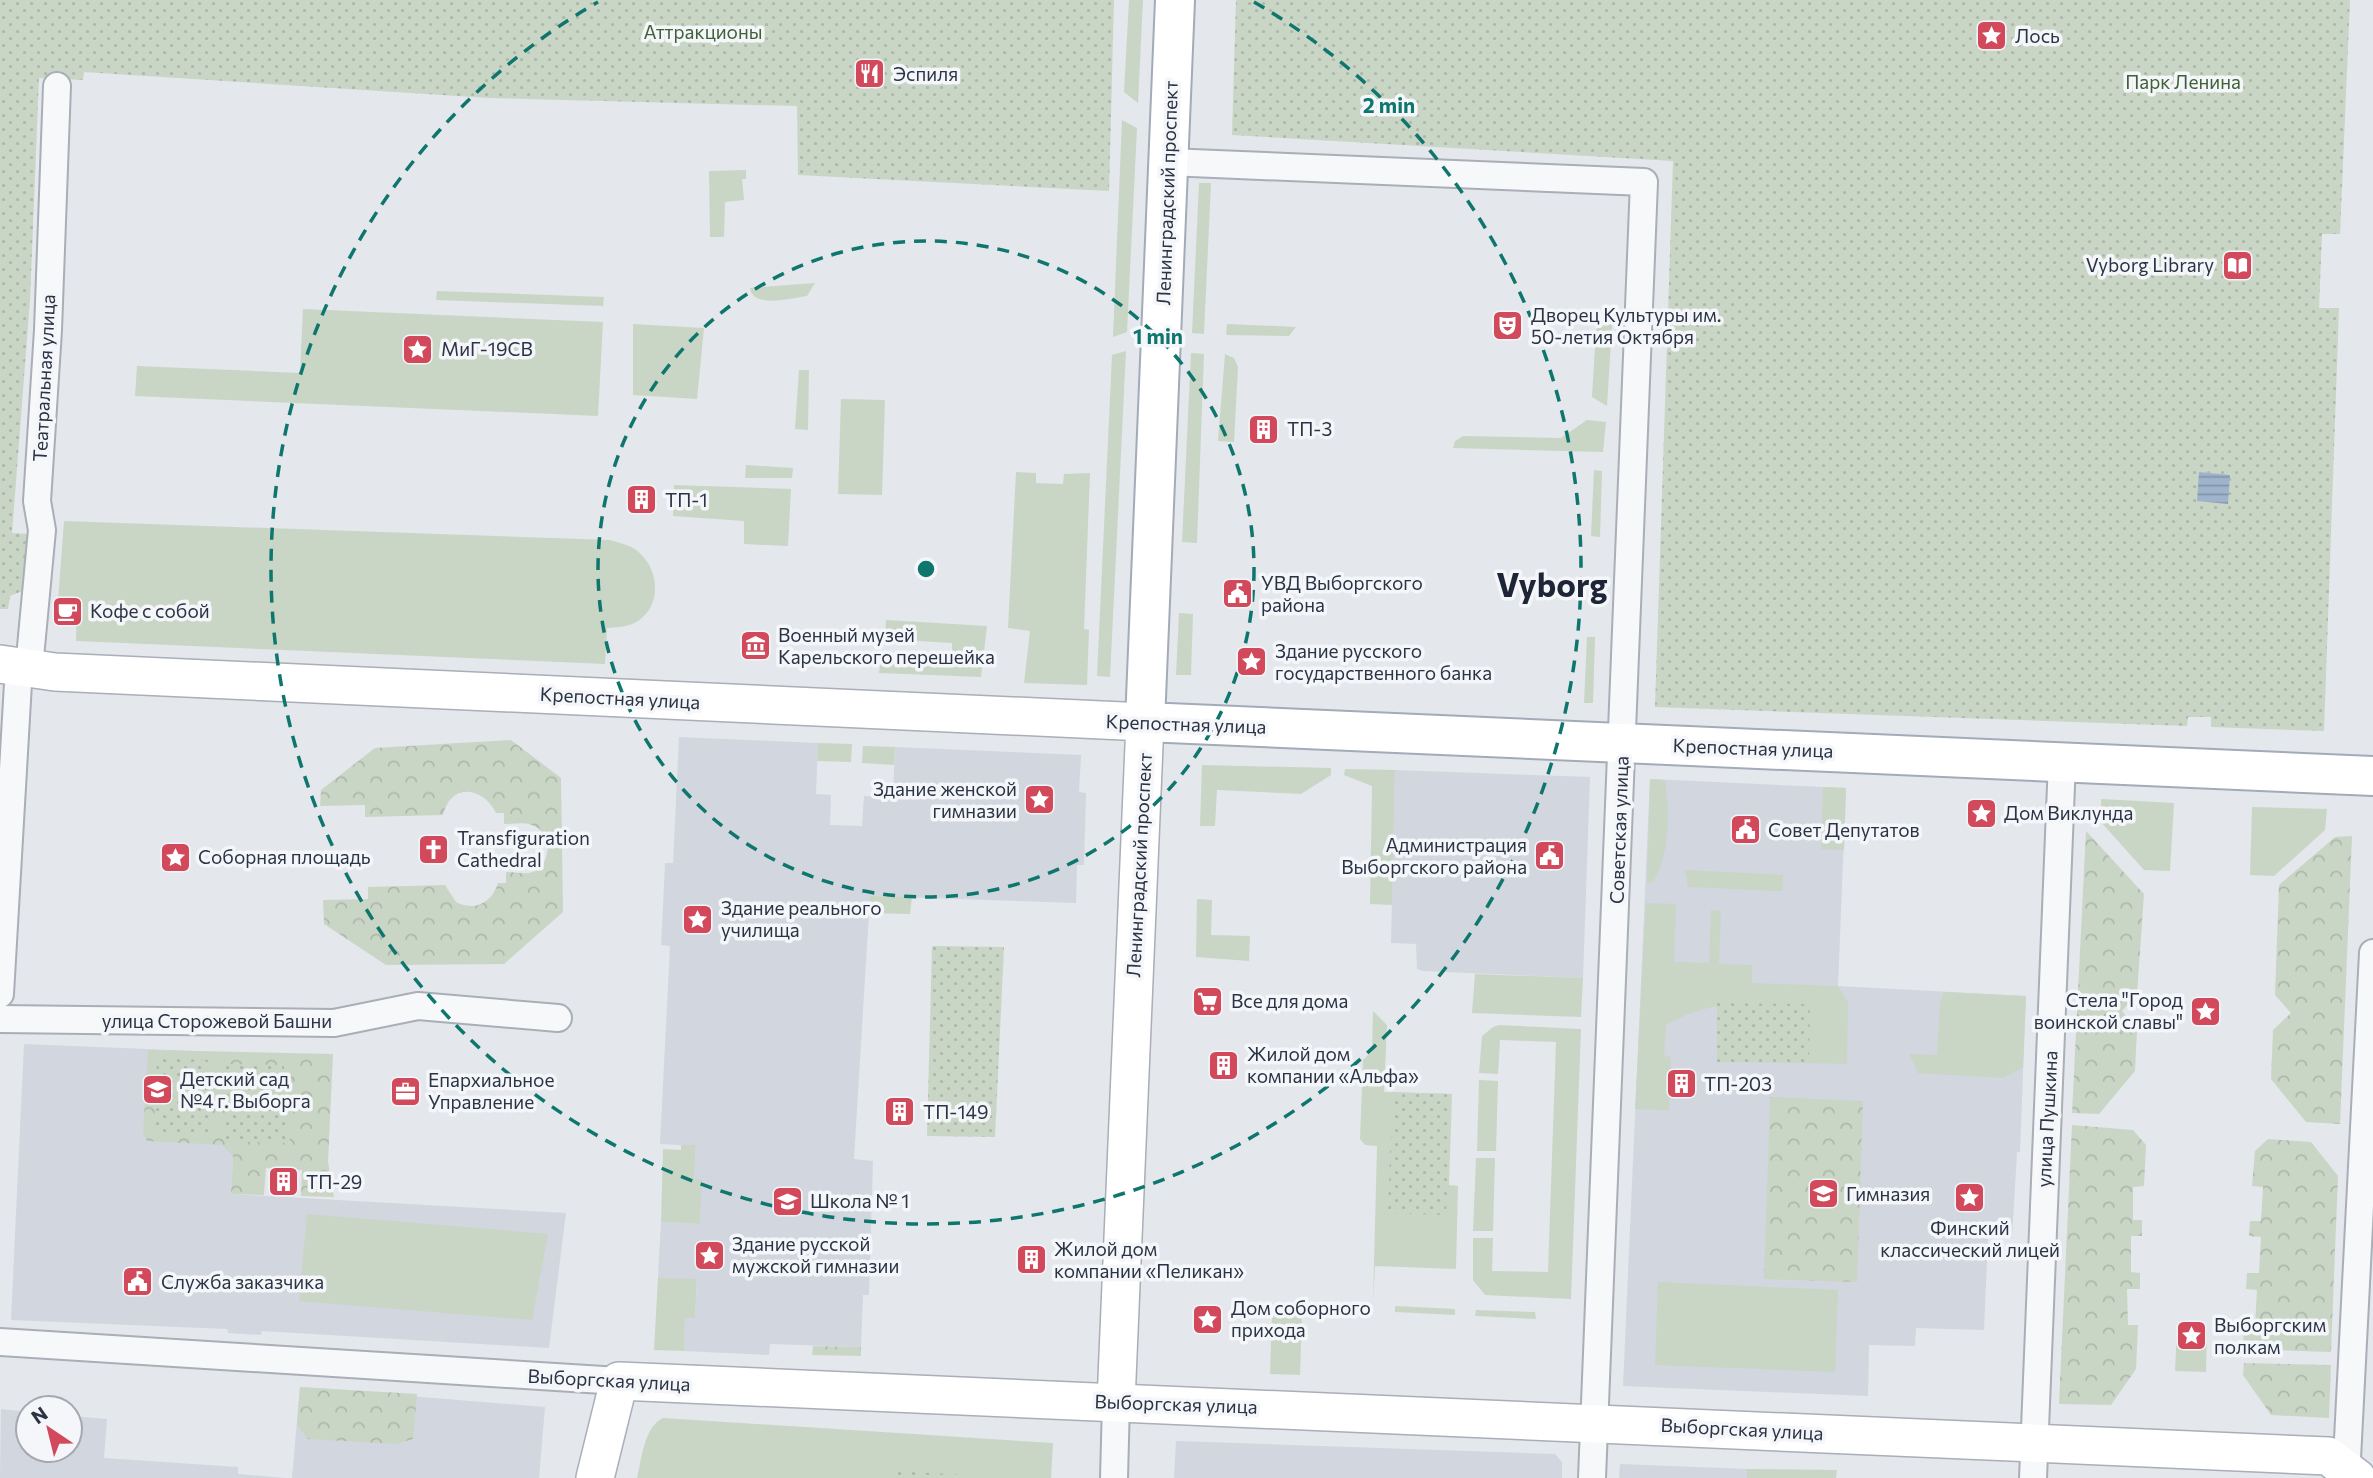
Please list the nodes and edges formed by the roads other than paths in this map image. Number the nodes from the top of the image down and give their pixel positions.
1 (1175, 0) edge
2 (57, 86) dead end
3 (1168, 162) junction
4 (16, 666) edge
5 (1145, 722) junction
6 (1622, 743) junction
7 (2062, 761) junction
8 (2373, 776) edge
9 (2373, 953) edge
10 (0, 993) edge
11 (0, 1018) edge
12 (558, 1018) dead end
13 (2366, 1242) edge
14 (0, 1342) edge
15 (619, 1381) junction
16 (1116, 1402) junction
17 (1595, 1422) junction
18 (2035, 1442) junction
19 (2350, 1476) edge
20 (595, 1478) edge
21 (1114, 1478) edge
22 (1592, 1478) edge
23 (2033, 1478) edge

1 - 3 main road, Ленинградский проспект
2 - 4 street, Театральная улица
3 - 5 main road, Ленинградский проспект
3 - 6 street, Советская улица
4 - 5 street, Крепостная улица
4 - 10 street, Театральная улица
5 - 6 main road, Крепостная улица
5 - 16 street, Ленинградский проспект
6 - 7 main road, Крепостная улица
6 - 17 street, Советская улица
7 - 8 main road, Крепостная улица
7 - 18 street, улица Пушкина
9 - 13 street
11 - 12 street, улица Сторожевой Башни
13 - 19 street
14 - 15 street, Выборгская улица
15 - 16 street, Выборгская улица
15 - 20 street
16 - 17 street, Выборгская улица
16 - 21 street, Ленинградский проспект
17 - 18 street, Выборгская улица
17 - 22 street, Советская улица
18 - 19 street, Выборгская улица
18 - 23 street, улица Пушкина

